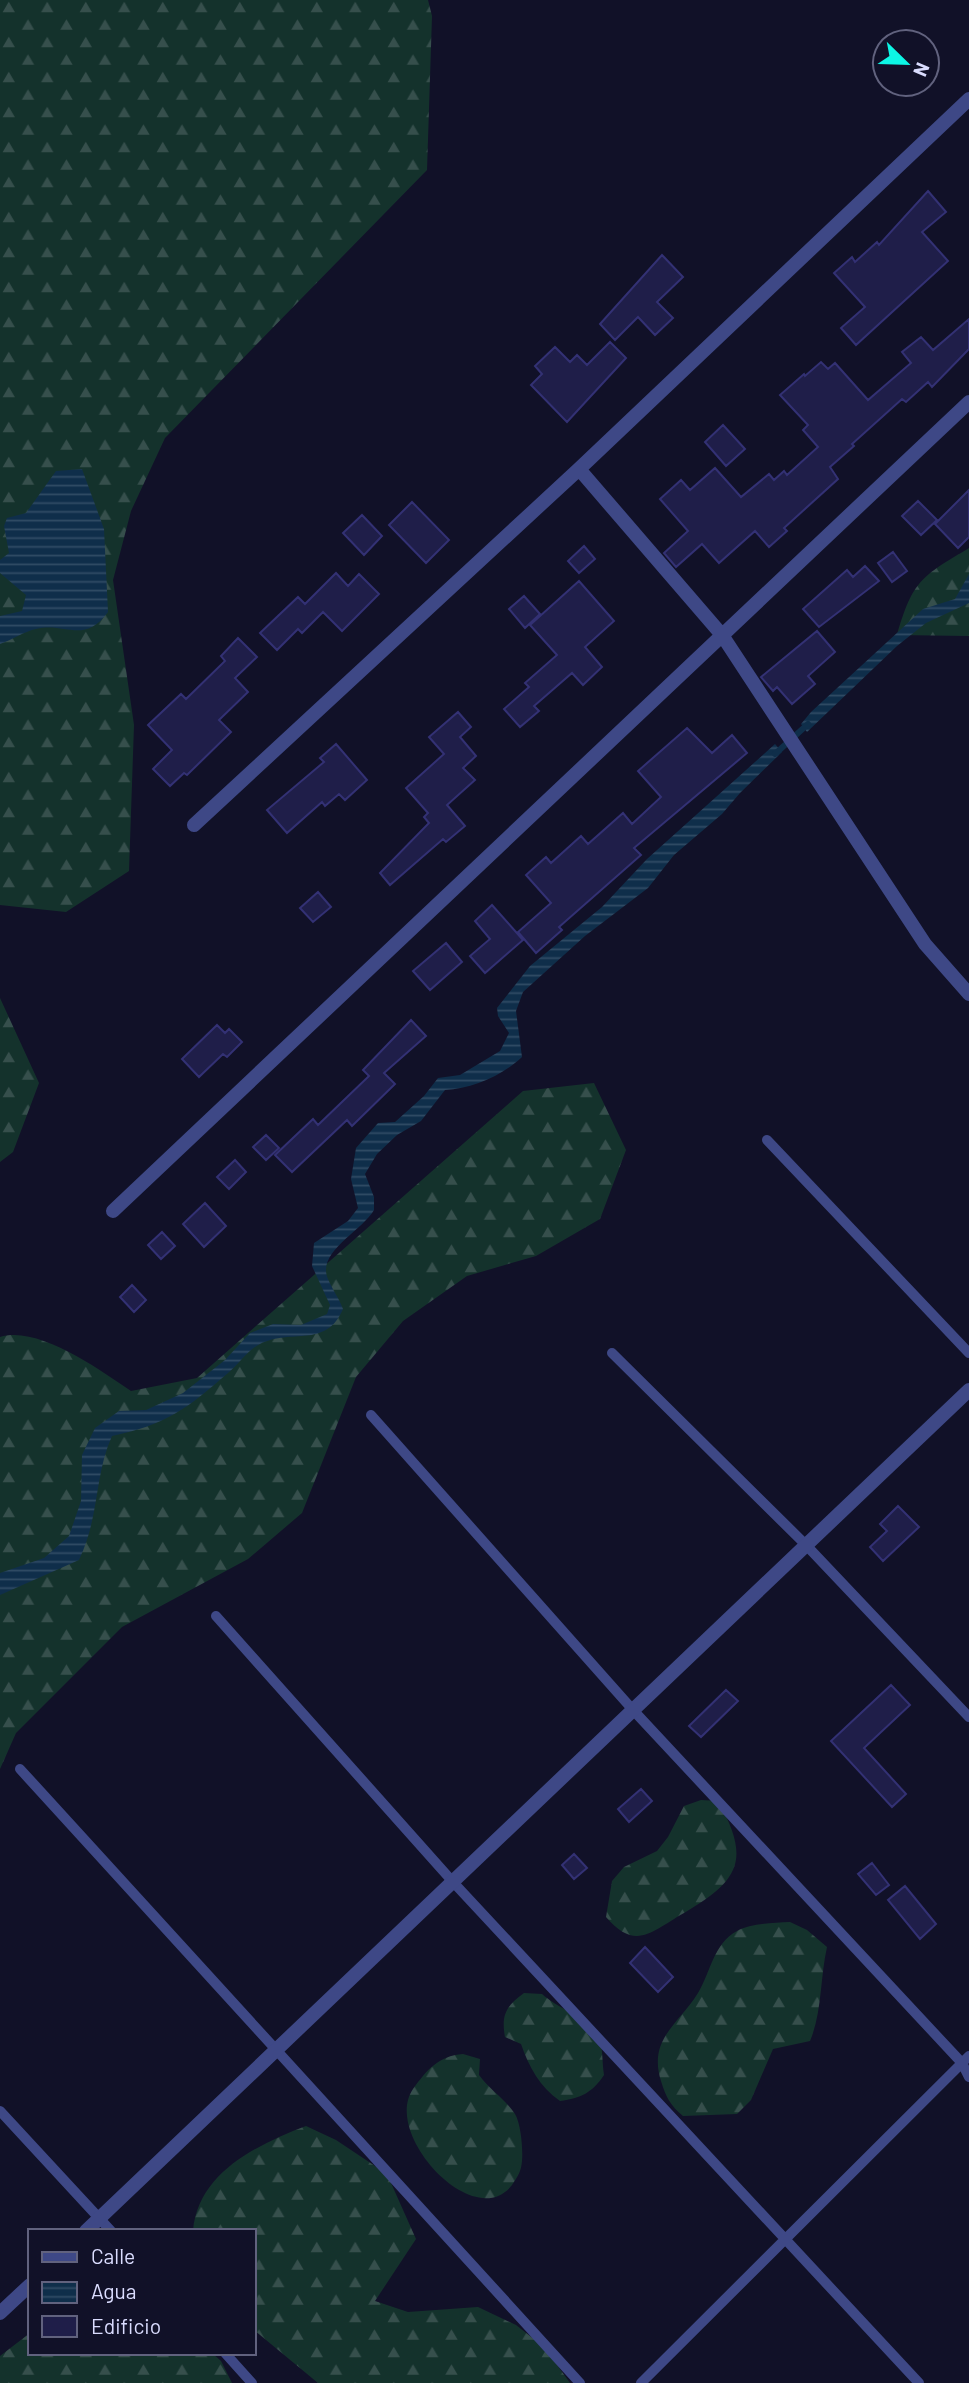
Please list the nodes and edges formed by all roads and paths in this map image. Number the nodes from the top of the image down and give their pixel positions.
1 (969, 99) edge
2 (969, 402) edge
3 (579, 469) junction
4 (722, 635) junction
5 (194, 825) dead end
6 (969, 994) edge
7 (768, 1140) dead end
8 (113, 1211) dead end
9 (612, 1353) dead end
10 (969, 1353) edge
11 (969, 1390) edge
12 (371, 1415) dead end
13 (806, 1545) junction
14 (216, 1616) dead end
15 (633, 1710) junction
16 (969, 1717) edge
17 (20, 1769) dead end
18 (453, 1882) junction
19 (275, 2051) junction
20 (965, 2059) edge
21 (969, 2077) edge
22 (0, 2111) edge
23 (99, 2218) junction
24 (88, 2229) edge
25 (109, 2229) edge
26 (786, 2239) junction
27 (28, 2287) edge
28 (0, 2313) edge
29 (227, 2355) edge
30 (252, 2383) edge
31 (580, 2383) edge
32 (641, 2383) edge
33 (919, 2383) edge

1 - 3 street
2 - 4 street
3 - 4 street
3 - 5 street
4 - 6 street
4 - 8 street
7 - 10 lane
9 - 13 lane
11 - 13 street
12 - 15 lane
13 - 15 street
13 - 16 lane
14 - 18 lane
15 - 18 street
15 - 20 lane
17 - 19 lane
18 - 19 street
18 - 26 lane
19 - 23 street
19 - 31 lane
20 - 21 lane
20 - 26 lane
22 - 23 lane
23 - 24 street
23 - 25 lane
26 - 32 lane
26 - 33 lane
27 - 28 street
29 - 30 lane

